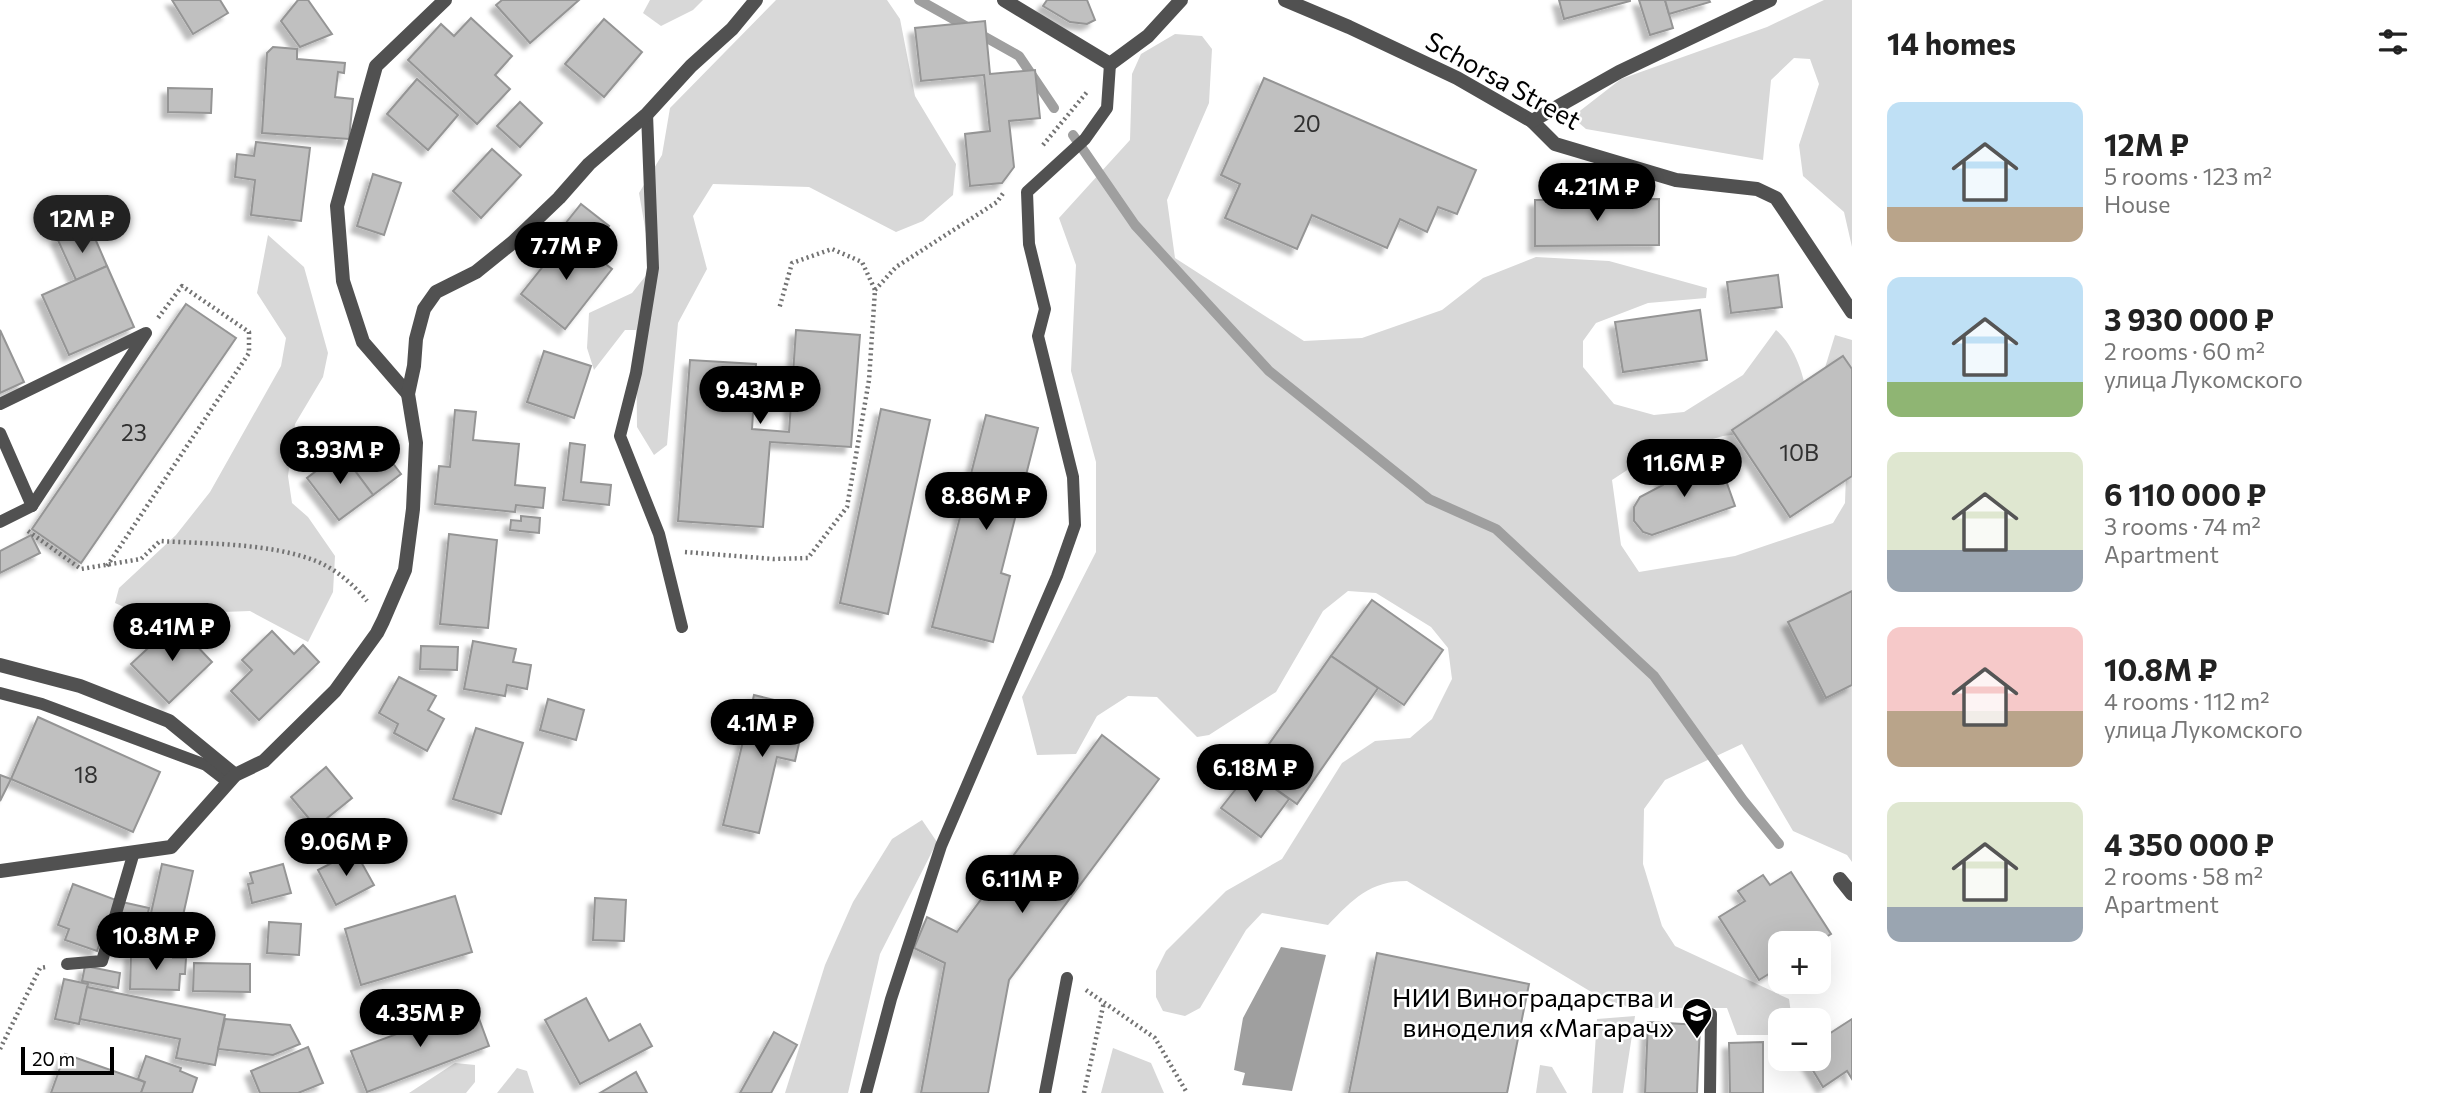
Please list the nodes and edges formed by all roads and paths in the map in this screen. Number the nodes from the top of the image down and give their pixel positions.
1 (445, 0) edge
2 (756, 0) edge
3 (1004, 0) edge
4 (1181, 0) edge
5 (1284, 0) edge
6 (1770, 0) edge
7 (1110, 64) junction
8 (647, 114) junction
9 (1531, 121) junction
10 (1035, 153) dead end
11 (1012, 183) dead end
12 (875, 290) junction
13 (779, 309) dead end
14 (1852, 312) edge
15 (146, 333) junction
16 (408, 394) junction
17 (0, 404) edge
18 (0, 433) edge
19 (32, 506) junction
20 (5, 519) edge
21 (663, 550) junction
22 (107, 566) junction
23 (383, 621) junction
24 (682, 628) dead end
25 (0, 665) edge
26 (0, 693) edge
27 (231, 778) junction
28 (134, 852) junction
29 (0, 871) edge
30 (1840, 879) dead end
31 (1852, 894) edge
32 (68, 964) joint
33 (1067, 978) joint
34 (1104, 1001) junction
35 (1711, 1014) dead end
36 (0, 1049) edge
37 (866, 1093) edge
38 (1045, 1093) edge
39 (1084, 1093) edge
40 (1187, 1093) edge
41 (1710, 1093) edge

1 - 16 street
2 - 8 street
3 - 7 street
4 - 7 street
5 - 9 street, Schorsa Street
6 - 9 street
7 - 10 path
7 - 37 lane
8 - 16 street
8 - 21 lane
9 - 14 street, Schorsa Street
11 - 12 path
12 - 13 path
12 - 21 path
15 - 17 lane
15 - 19 lane
15 - 22 path
16 - 23 street
18 - 19 lane
19 - 20 lane
20 - 22 path
21 - 24 lane
22 - 23 path
23 - 27 street
25 - 27 street
26 - 27 lane
27 - 28 street
28 - 29 street
28 - 32 lane
30 - 31 street
32 - 36 path
33 - 34 path
33 - 38 lane
34 - 39 path
34 - 40 path
35 - 41 lane

